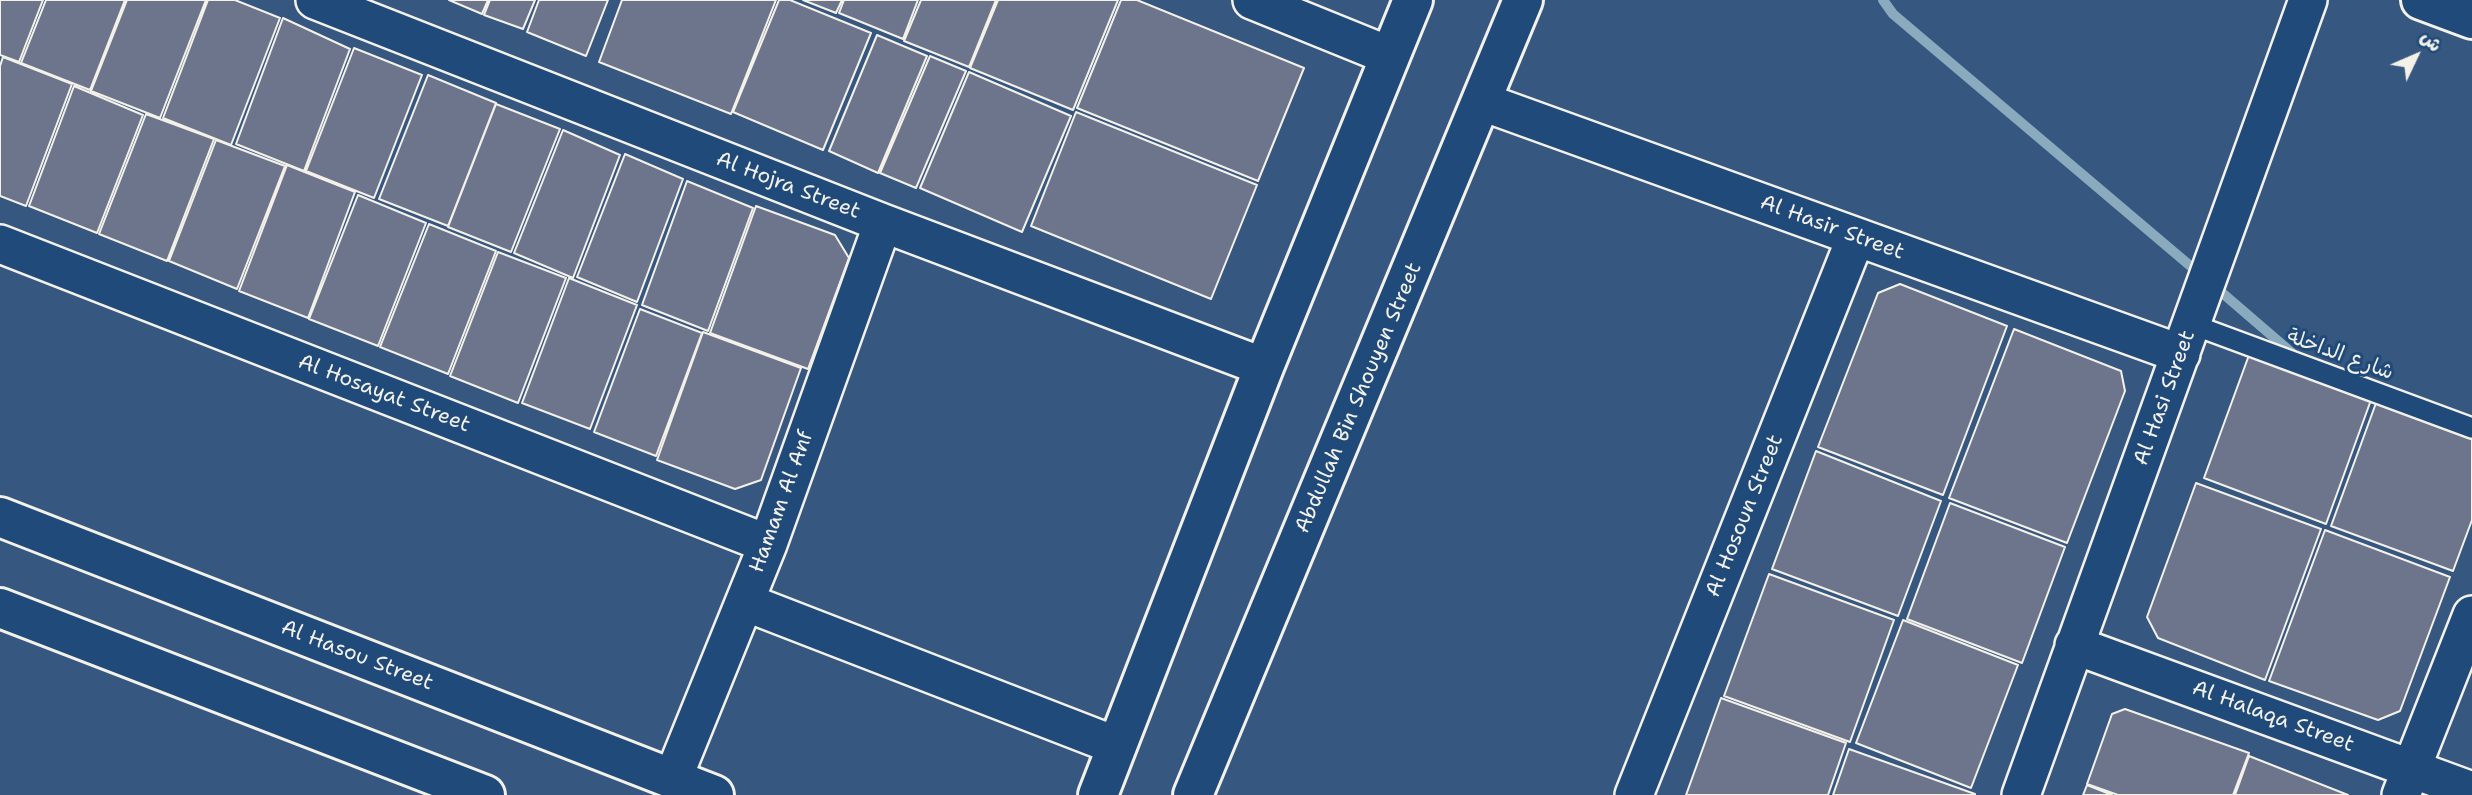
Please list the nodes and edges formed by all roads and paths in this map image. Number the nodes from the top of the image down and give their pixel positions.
1 (315, 0) edge
2 (1252, 0) edge
3 (1413, 0) edge
4 (1523, 0) edge
5 (2308, 0) edge
6 (2421, 0) edge
7 (2472, 19) edge
8 (1390, 56) junction
9 (1483, 102) junction
10 (883, 223) junction
11 (1856, 237) junction
12 (0, 244) edge
13 (2186, 339) junction
14 (1264, 367) junction
15 (2472, 428) edge
16 (0, 517) edge
17 (768, 544) junction
18 (745, 602) junction
19 (0, 608) edge
20 (2472, 615) edge
21 (2074, 645) junction
22 (1117, 746) junction
23 (673, 778) junction
24 (2406, 781) edge
25 (2472, 791) edge
26 (485, 795) edge
27 (714, 795) edge
28 (1098, 795) edge
29 (1193, 795) edge
30 (1634, 795) edge
31 (2021, 795) edge

1 - 10 street, Al Hojra Street
2 - 8 street
3 - 8 street
4 - 9 street, Abdullah Bin Shouyen Street
5 - 13 street, Al Hasi Street
6 - 7 street
8 - 14 street
9 - 11 street, Al Hasir Street
9 - 29 street, Abdullah Bin Shouyen Street
10 - 14 street, Al Hojra Street
10 - 17 street, Hamam Al Anf
11 - 13 street, Al Hasir Street
11 - 30 street, Al Hosoun Street
12 - 17 street, Al Hosayat Street
13 - 15 lane, شارع الداخلة
13 - 21 street, Al Hasi Street
14 - 22 street
16 - 23 street, Al Hasou Street
17 - 18 street, Hamam Al Anf
18 - 22 street
18 - 23 street, Hamam Al Anf
19 - 26 street
20 - 24 street
21 - 24 street, Al Halaqa Street
21 - 31 street, Al Hasi Street
22 - 28 street
23 - 27 street, Al Hasou Street
24 - 25 street, Al Halaqa Street

